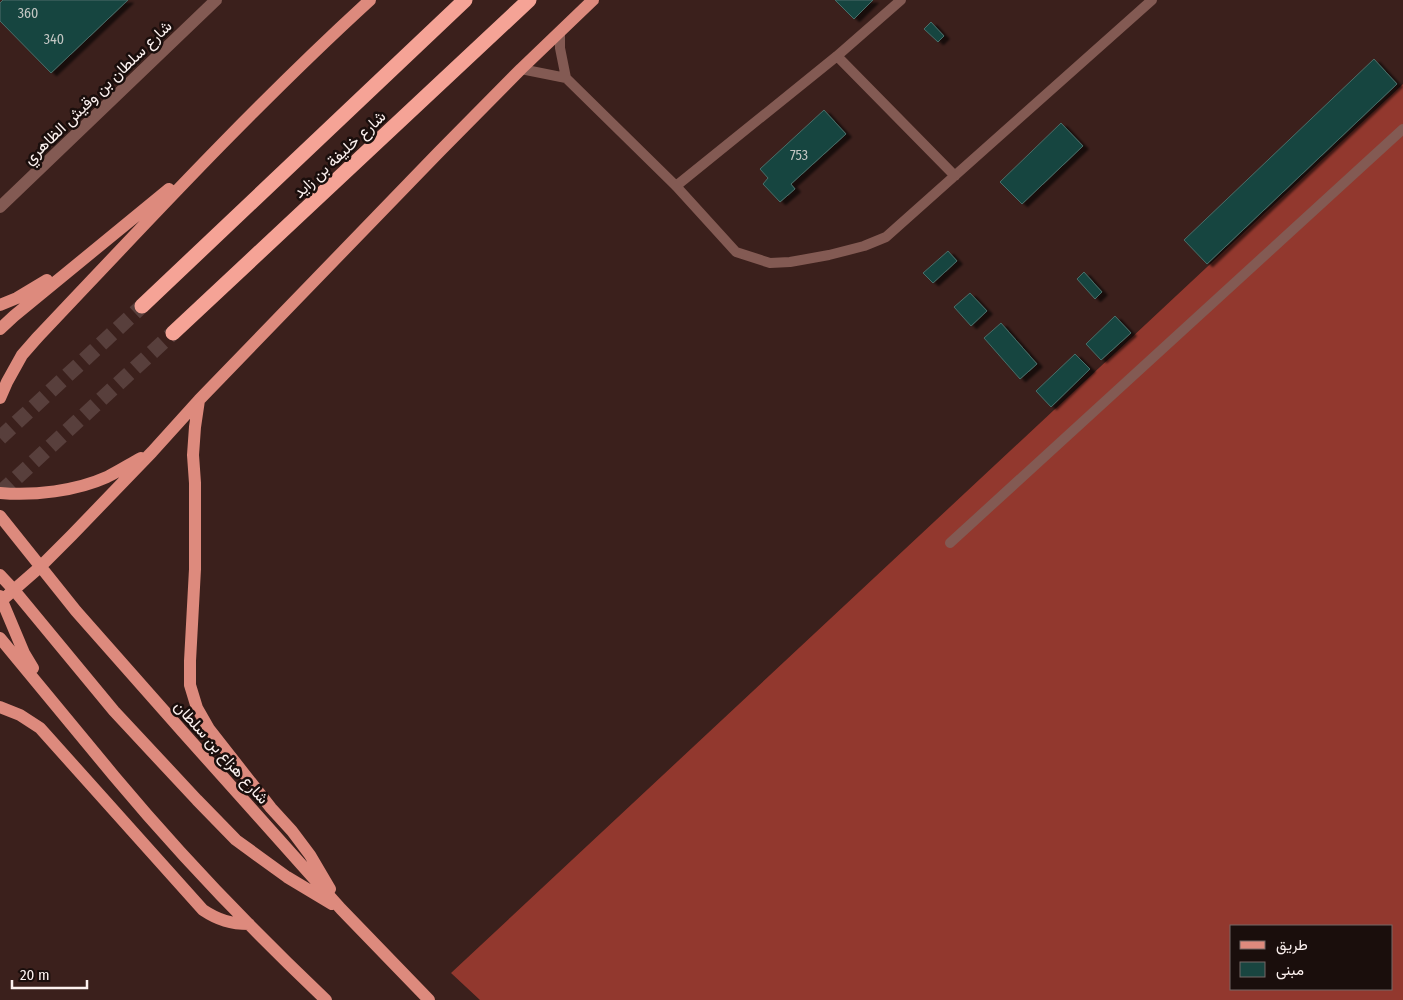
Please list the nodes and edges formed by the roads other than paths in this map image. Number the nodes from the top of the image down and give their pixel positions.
1 (216, 0) edge
2 (370, 0) edge
3 (465, 0) edge
4 (529, 0) edge
5 (594, 0) edge
6 (901, 0) edge
7 (1152, 0) edge
8 (560, 33) junction
9 (837, 56) junction
10 (521, 69) junction
11 (566, 78) junction
12 (1403, 129) edge
13 (212, 154) junction
14 (955, 176) junction
15 (676, 186) junction
16 (0, 207) edge
17 (0, 305) edge
18 (142, 306) tunnel mouth
19 (0, 329) edge
20 (173, 333) tunnel mouth
21 (0, 398) edge
22 (199, 400) junction
23 (152, 452) junction
24 (0, 493) edge
25 (0, 516) edge
26 (950, 543) dead end
27 (40, 566) junction
28 (0, 575) edge
29 (14, 590) junction
30 (0, 599) edge
31 (0, 638) edge
32 (0, 707) edge
33 (60, 710) junction
34 (341, 909) junction
35 (249, 924) junction
36 (326, 1000) edge
37 (430, 1000) edge

1 - 16 street, شارع سلطان بن وقيش الظاهري
2 - 13 main road
3 - 18 highway, شارع خليفة بن زايد
4 - 20 highway, شارع خليفة بن زايد
5 - 8 main road
6 - 9 lane
7 - 14 lane
8 - 10 main road
8 - 11 lane
9 - 14 lane
9 - 15 lane
10 - 11 lane
10 - 22 main road
11 - 15 lane
12 - 26 lane
13 - 17 main road
13 - 19 main road
13 - 21 main road
14 - 15 lane
22 - 23 main road
22 - 34 main road
23 - 24 main road
23 - 27 main road
25 - 27 main road, شارع هزاع بن سلطان
27 - 29 main road
27 - 34 main road, شارع هزاع بن سلطان
28 - 29 main road
29 - 30 main road
29 - 34 main road
30 - 33 main road
31 - 33 main road
32 - 35 main road
33 - 35 main road
34 - 37 main road, شارع هزاع بن سلطان
35 - 36 main road

